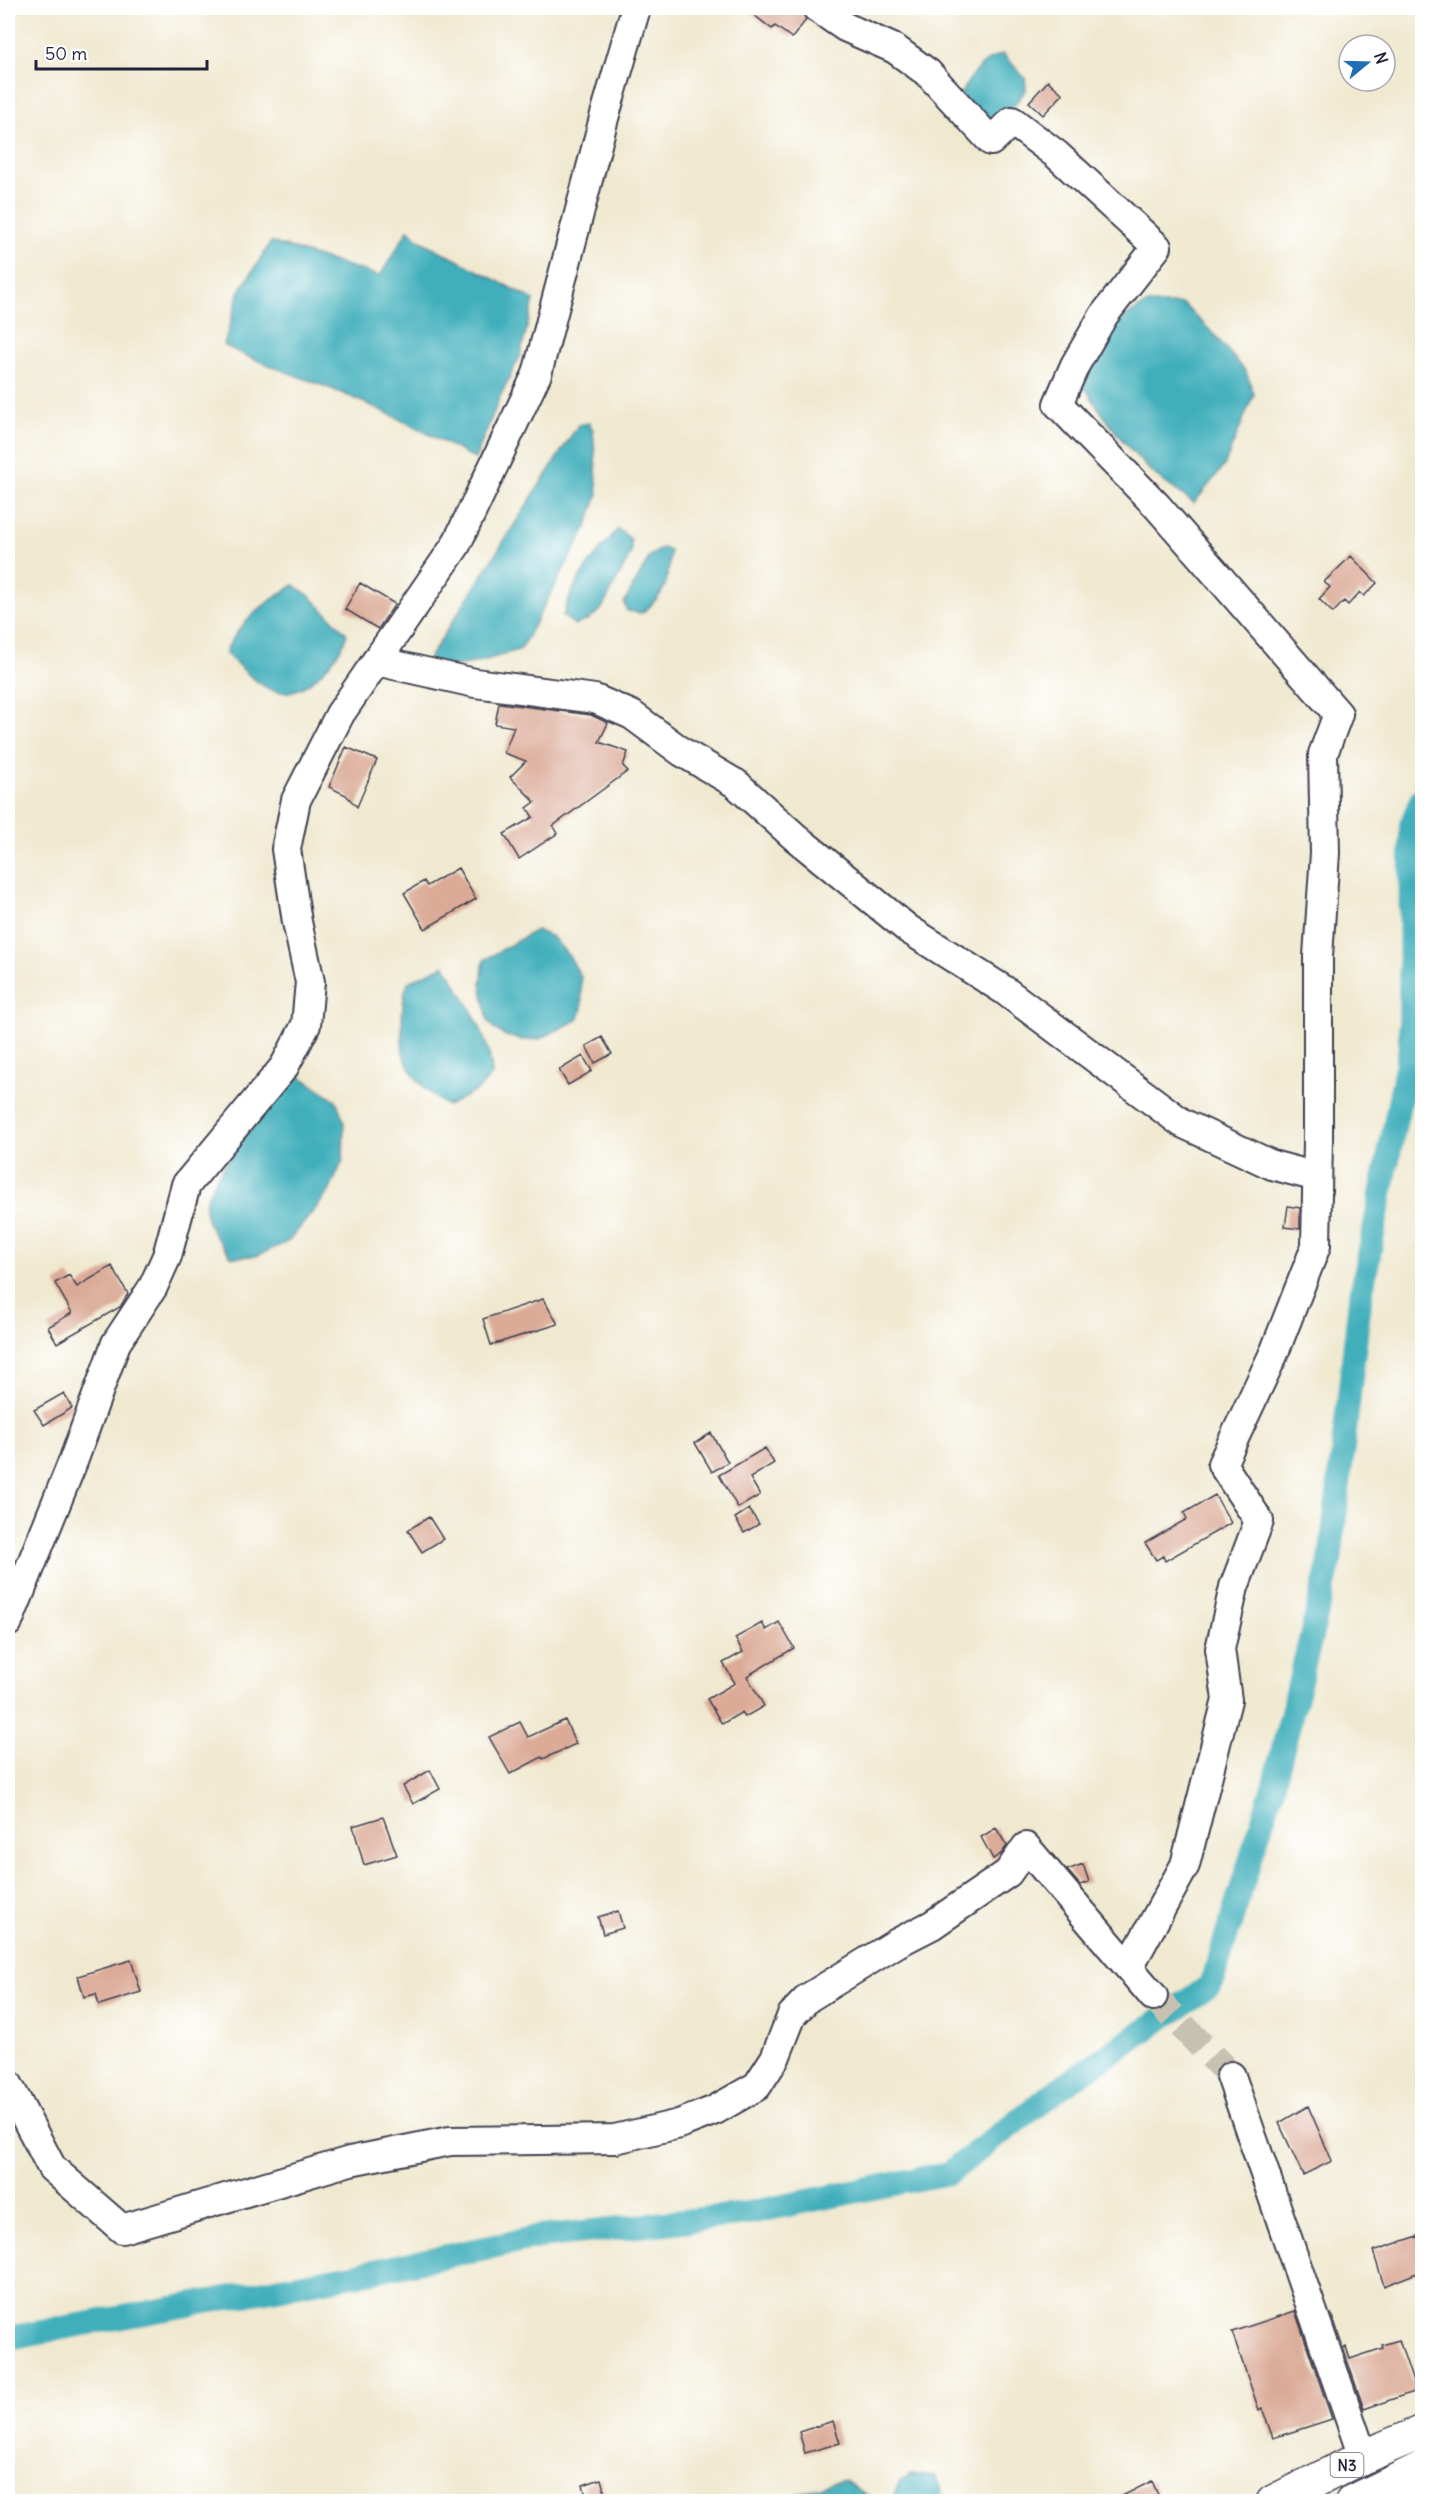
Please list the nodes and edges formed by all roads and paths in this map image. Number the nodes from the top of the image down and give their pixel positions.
1 (636, 8) edge
2 (817, 8) edge
3 (376, 661) junction
4 (1317, 1177) junction
5 (8, 1622) edge
6 (1129, 1967) junction
7 (1153, 1996) tunnel mouth
8 (1231, 2076) tunnel mouth
9 (8, 2084) edge
10 (1422, 2432) edge
11 (1363, 2457) junction
12 (1414, 2482) edge
13 (1273, 2502) edge
14 (1352, 2502) edge

1 - 3 street
2 - 4 street
3 - 4 street
3 - 5 street
4 - 6 street
6 - 7 street
6 - 9 street
8 - 11 street
10 - 11 highway, N3
11 - 13 highway, N3
12 - 14 highway, N3

